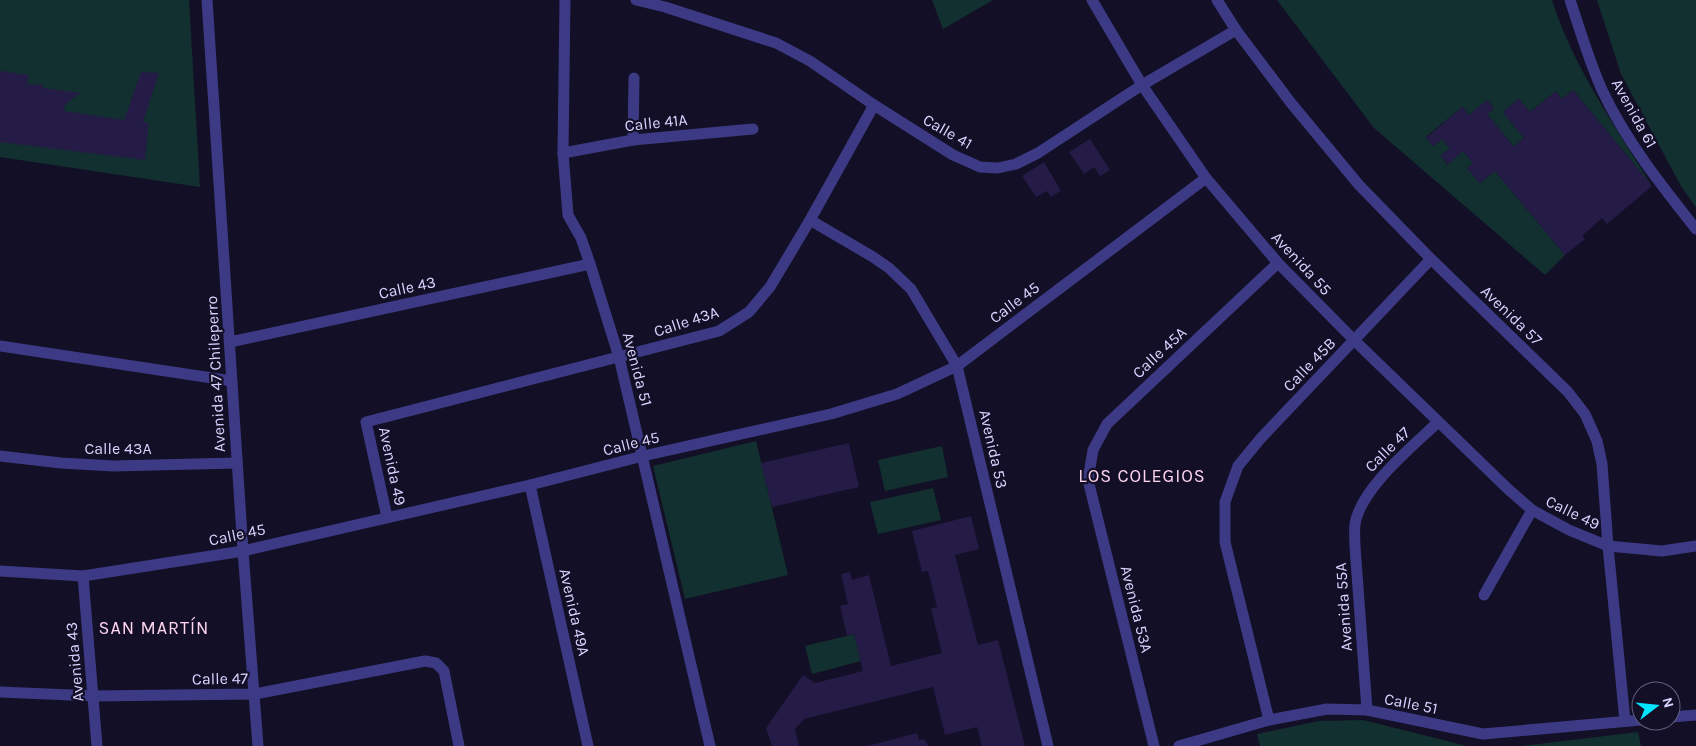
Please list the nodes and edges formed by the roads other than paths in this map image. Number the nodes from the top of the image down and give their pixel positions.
1 (207, 0) edge
2 (565, 0) edge
3 (636, 0) edge
4 (1092, 0) edge
5 (1217, 0) edge
6 (1570, 0) edge
7 (1236, 30) junction
8 (634, 78) dead end
9 (1142, 85) junction
10 (874, 105) junction
11 (753, 129) dead end
12 (633, 140) junction
13 (563, 153) junction
14 (1206, 178) junction
15 (810, 220) junction
16 (1696, 229) edge
17 (1431, 259) junction
18 (590, 264) junction
19 (1278, 264) junction
20 (1354, 340) junction
21 (230, 342) junction
22 (0, 346) edge
23 (619, 358) junction
24 (957, 366) junction
25 (232, 381) junction
26 (366, 422) joint
27 (1438, 422) junction
28 (0, 456) edge
29 (643, 456) junction
30 (237, 463) junction
31 (1088, 480) joint
32 (530, 485) junction
33 (1363, 502) joint
34 (1532, 510) junction
35 (387, 517) junction
36 (1608, 546) junction
37 (1696, 546) edge
38 (242, 550) junction
39 (0, 571) edge
40 (83, 576) junction
41 (1484, 595) dead end
42 (0, 692) edge
43 (255, 694) junction
44 (94, 696) junction
45 (1367, 710) junction
46 (1696, 715) edge
47 (1681, 716) edge
48 (1269, 720) junction
49 (1624, 721) junction
50 (1631, 721) edge
51 (97, 746) edge
52 (258, 746) edge
53 (459, 746) edge
54 (588, 746) edge
55 (710, 746) edge
56 (1048, 746) edge
57 (1154, 746) edge
58 (1178, 746) edge

1 - 21 street, Avenida 47 Chileperro
2 - 13 street, Avenida 51
3 - 10 street, Calle 41
4 - 9 street, Avenida 55
5 - 7 street, Avenida 57
6 - 16 street, Avenida 61
7 - 9 street, Calle 41
7 - 17 street, Avenida 57
8 - 12 street
9 - 10 street, Calle 41
9 - 14 street, Avenida 55
10 - 15 street, Calle 43A
11 - 12 street, Calle 41A
12 - 13 street, Calle 41A
13 - 18 street, Avenida 51
14 - 19 street, Avenida 55
14 - 24 street, Calle 45
15 - 23 street, Calle 43A
15 - 24 street, Avenida 53
17 - 20 street, Calle 45B
17 - 36 street, Avenida 57
18 - 21 street, Calle 43
18 - 23 street, Avenida 51
19 - 20 street, Avenida 55
19 - 31 street, Calle 45A
20 - 27 street, Avenida 55
20 - 48 street, Calle 45B
21 - 25 street, Avenida 47 Chileperro
22 - 25 street
23 - 26 street, Calle 43A
23 - 29 street, Avenida 51
24 - 29 street, Calle 45
24 - 56 street, Avenida 53
25 - 30 street, Avenida 47 Chileperro
26 - 35 street, Avenida 49
27 - 33 street, Calle 47
27 - 34 street, Avenida 55
28 - 30 street, Calle 43A
29 - 32 street, Calle 45
29 - 55 street, Avenida 51
30 - 38 street, Avenida 47 Chileperro
31 - 57 street, Avenida 53A
32 - 35 street, Calle 45
32 - 54 street, Avenida 49A
33 - 45 street, Avenida 55A
34 - 36 street, Calle 49
34 - 41 street, Calle 49
35 - 38 street, Calle 45
36 - 37 street, Calle 49
36 - 49 street, Avenida 57
38 - 40 street, Calle 45
38 - 43 street, Avenida 47 Chileperro
39 - 40 street, Calle 45
40 - 44 street, Avenida 43
42 - 44 street, Calle 47
43 - 44 street, Calle 47
43 - 52 street, Avenida 47 Chileperro
43 - 53 street, Calle 47
44 - 51 street, Avenida 43
45 - 48 street, Calle 51
45 - 49 street, Calle 51
46 - 47 street
48 - 58 street, Calle 51
49 - 50 street, Calle 51

